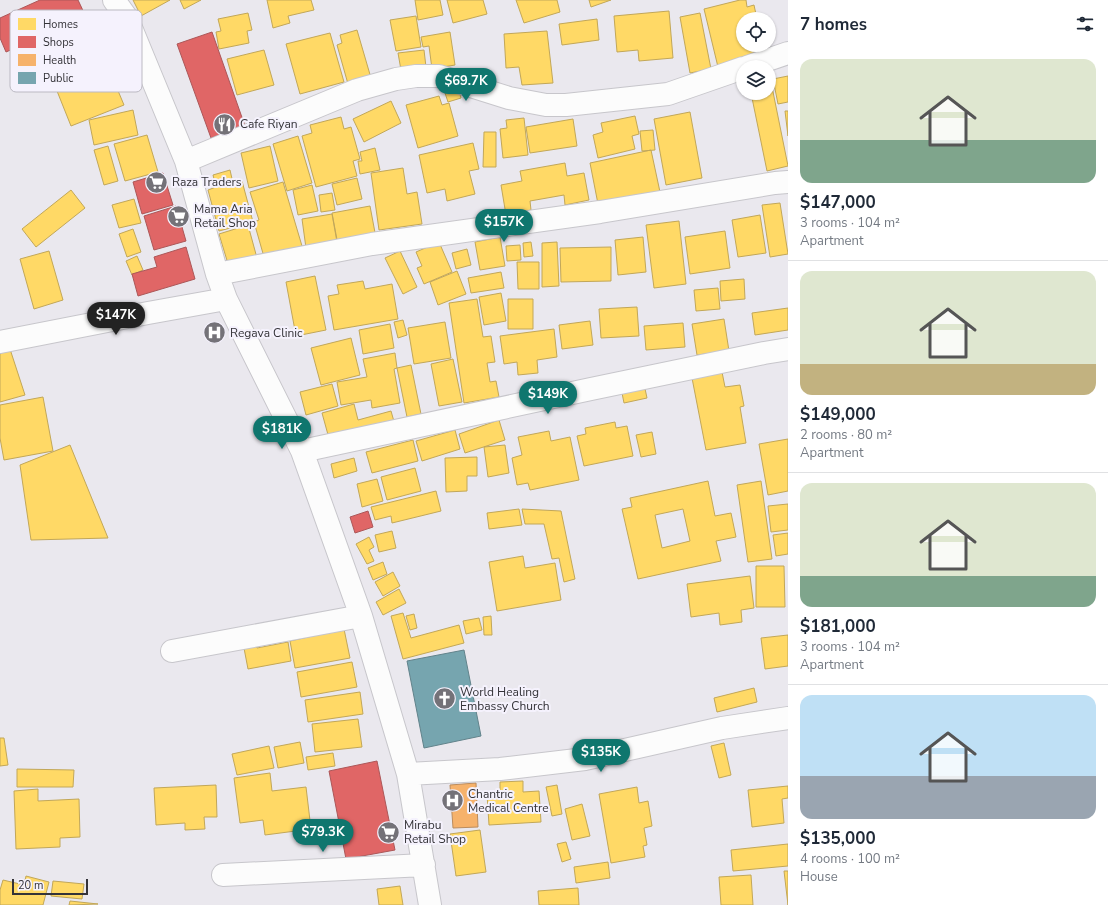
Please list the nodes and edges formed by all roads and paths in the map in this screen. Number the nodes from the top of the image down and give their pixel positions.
1 (114, 0) edge
2 (121, 10) edge
3 (788, 53) edge
4 (142, 54) edge
5 (768, 60) edge
6 (736, 70) edge
7 (186, 161) junction
8 (788, 182) edge
9 (217, 274) junction
10 (226, 299) junction
11 (0, 342) edge
12 (788, 349) edge
13 (302, 451) junction
14 (361, 616) junction
15 (172, 651) dead end
16 (788, 718) edge
17 (408, 774) junction
18 (424, 865) junction
19 (223, 875) dead end
20 (430, 905) edge

1 - 2 street
3 - 5 street
4 - 7 street
6 - 7 street
7 - 9 street
8 - 9 street
9 - 10 street
10 - 11 street
10 - 13 street
12 - 13 street
13 - 14 street
14 - 15 street
14 - 17 street
16 - 17 street
17 - 18 street
18 - 19 street
18 - 20 street

